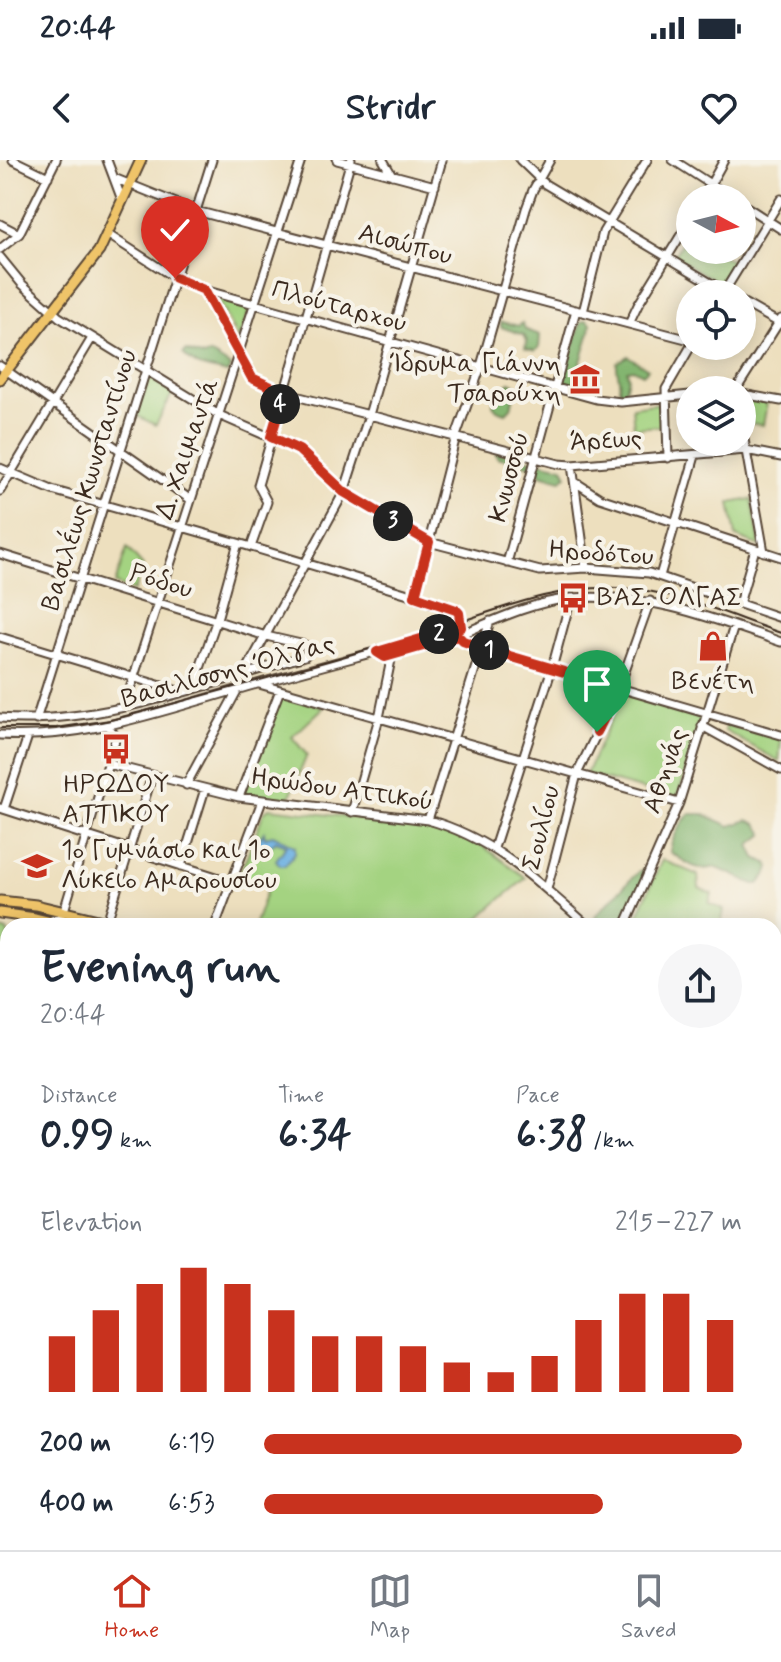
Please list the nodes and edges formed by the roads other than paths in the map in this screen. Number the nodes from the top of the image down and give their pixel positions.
1 (13, 160) edge
2 (56, 160) edge
3 (107, 160) edge
4 (141, 160) edge
5 (212, 160) edge
6 (301, 160) edge
7 (337, 160) edge
8 (383, 160) edge
9 (442, 160) edge
10 (520, 160) edge
11 (550, 160) edge
12 (647, 160) edge
13 (673, 160) edge
14 (724, 160) edge
15 (350, 162) edge
16 (392, 175) junction
17 (48, 177) junction
18 (114, 178) junction
19 (539, 179) junction
20 (130, 184) junction
21 (709, 184) edge
22 (712, 184) edge
23 (435, 186) junction
24 (781, 199) edge
25 (122, 200) junction
26 (196, 211) junction
27 (756, 213) edge
28 (768, 220) junction
29 (608, 222) junction
30 (0, 224) edge
31 (781, 229) edge
32 (278, 233) junction
33 (19, 234) junction
34 (107, 234) junction
35 (676, 243) edge
36 (326, 245) junction
37 (0, 249) edge
38 (0, 257) edge
39 (667, 258) junction
40 (412, 267) junction
41 (175, 278) junction
42 (704, 280) edge
43 (733, 280) edge
44 (204, 290) junction
45 (502, 292) junction
46 (255, 305) junction
47 (756, 309) edge
48 (580, 311) junction
49 (52, 312) junction
50 (305, 318) junction
51 (780, 322) edge
52 (629, 324) junction
53 (676, 336) edge
54 (92, 338) junction
55 (390, 342) junction
56 (240, 352) junction
57 (683, 360) edge
58 (481, 366) junction
59 (146, 369) junction
60 (2, 372) edge
61 (234, 373) junction
62 (745, 376) edge
63 (252, 378) junction
64 (555, 389) junction
65 (284, 393) junction
66 (666, 396) junction
67 (676, 396) edge
68 (756, 397) edge
69 (53, 401) junction
70 (781, 401) edge
71 (219, 415) junction
72 (369, 415) junction
73 (456, 436) junction
74 (271, 437) junction
75 (120, 451) junction
76 (756, 452) edge
77 (695, 456) joint
78 (747, 456) edge
79 (781, 457) edge
80 (536, 458) junction
81 (668, 458) junction
82 (572, 465) junction
83 (0, 468) edge
84 (10, 474) junction
85 (575, 482) junction
86 (0, 491) edge
87 (344, 492) junction
88 (191, 500) junction
89 (104, 504) junction
90 (675, 523) junction
91 (182, 527) junction
92 (429, 542) junction
93 (238, 543) junction
94 (251, 547) junction
95 (755, 549) junction
96 (764, 552) junction
97 (0, 554) edge
98 (781, 557) edge
99 (507, 563) junction
100 (306, 564) junction
101 (586, 568) junction
102 (660, 576) junction
103 (80, 578) junction
104 (415, 596) junction
105 (571, 598) junction
106 (650, 601) junction
107 (157, 603) junction
108 (739, 604) junction
109 (781, 618) edge
110 (217, 619) junction
111 (490, 621) junction
112 (734, 626) junction
113 (266, 636) junction
114 (458, 636) junction
115 (0, 637) edge
116 (781, 642) edge
117 (482, 648) junction
118 (377, 652) junction
119 (56, 655) junction
120 (392, 655) junction
121 (552, 668) junction
122 (245, 673) junction
123 (133, 678) junction
124 (257, 684) junction
125 (198, 687) junction
126 (619, 688) junction
127 (238, 689) junction
128 (280, 690) junction
129 (180, 692) junction
130 (129, 704) junction
131 (706, 714) junction
132 (0, 718) edge
133 (379, 718) junction
134 (36, 720) junction
135 (108, 726) junction
136 (702, 726) junction
137 (0, 735) edge
138 (781, 735) edge
139 (28, 736) junction
140 (453, 739) junction
141 (523, 759) junction
142 (108, 764) junction
143 (781, 770) edge
144 (577, 774) junction
145 (152, 776) junction
146 (186, 785) junction
147 (205, 789) junction
148 (239, 797) junction
149 (262, 801) junction
150 (679, 803) junction
151 (2, 808) edge
152 (352, 812) junction
153 (428, 820) junction
154 (88, 837) junction
155 (494, 848) junction
156 (130, 850) junction
157 (181, 866) junction
158 (232, 882) junction
159 (547, 889) junction
160 (0, 901) edge
161 (64, 911) junction
162 (0, 913) edge
163 (29, 918) edge
164 (57, 918) edge
165 (91, 918) edge
166 (108, 918) edge
167 (218, 918) edge
168 (579, 918) edge
169 (629, 918) edge

1 - 17 street
2 - 17 street
3 - 18 street
4 - 20 main road
5 - 26 street, Βασιλέως Κωνσταντίνου
6 - 32 street, Δ. Χαιμαντά
7 - 15 street
8 - 16 street
9 - 23 street
10 - 19 street
11 - 19 street
12 - 29 street, Κνωσσού
13 - 21 street
14 - 22 street
15 - 16 street
15 - 36 street
16 - 23 street
17 - 33 street
18 - 20 street, Αισώπου
18 - 25 street
19 - 29 street
19 - 45 street
20 - 25 main road
20 - 26 street, Αισώπου
23 - 40 street
24 - 28 street
25 - 34 main road
26 - 32 street, Αισώπου
26 - 41 street, Βασιλέως Κωνσταντίνου
27 - 28 street
28 - 31 street
28 - 43 street
29 - 39 street
29 - 48 street, Κνωσσού
30 - 33 street
32 - 36 street, Αισώπου
32 - 46 street, Δ. Χαιμαντά
33 - 37 street
34 - 41 street, Πλούταρχου
34 - 49 main road
35 - 39 street
36 - 40 street, Αισώπου
36 - 50 street
38 - 49 street, Ηροδότου
39 - 42 street
39 - 52 street
40 - 45 street, Αισώπου
40 - 55 street
41 - 44 street, Πλούταρχου
41 - 59 street, Βασιλέως Κωνσταντίνου
44 - 46 street, Πλούταρχου
44 - 56 street
45 - 48 street, Αισώπου
45 - 58 street
46 - 50 street, Πλούταρχου
46 - 56 street, Δ. Χαιμαντά
47 - 51 street
48 - 52 street, Αισώπου
48 - 64 street, Κνωσσού
49 - 54 street, Ηροδότου
49 - 60 main road
50 - 55 street, Πλούταρχου
50 - 65 street
51 - 62 street
52 - 53 street, Αισώπου
54 - 59 street, Ηροδότου
54 - 69 street
55 - 58 street, Πλούταρχου
55 - 72 street
56 - 61 street, Δ. Χαιμαντά
56 - 63 street
57 - 66 street
58 - 64 street, Πλούταρχου
58 - 73 street
59 - 71 street, Ηροδότου
59 - 75 street, Βασιλέως Κωνσταντίνου
60 - 69 street
61 - 63 street, Άρεως
61 - 71 street, Δ. Χαιμαντά
63 - 65 street, Άρεως
64 - 66 street, Πλούταρχου
64 - 80 street, Κνωσσού
65 - 72 street, Άρεως
65 - 74 street
66 - 67 street, Πλούταρχου
66 - 81 street
68 - 70 street
69 - 75 street
69 - 84 street
71 - 74 street, Ηροδότου
71 - 88 street, Δ. Χαιμαντά
72 - 73 street, Άρεως
72 - 87 street
73 - 80 street, Άρεως
73 - 92 street
74 - 87 street, Ηροδότου
74 - 94 street
75 - 88 street
75 - 89 street, Βασιλέως Κωνσταντίνου
76 - 79 street, Άρεως
77 - 81 street, Άρεως
77 - 90 street
78 - 96 street
80 - 82 street, Άρεως
80 - 99 street, Κνωσσού
81 - 82 street, Άρεως
82 - 85 street
83 - 84 street
84 - 86 street
84 - 89 street
85 - 90 street
85 - 101 street
87 - 92 street, Ηροδότου
87 - 100 street
88 - 91 street, Δ. Χαιμαντά
89 - 91 street
89 - 103 street, Βασιλέως Κωνσταντίνου
90 - 95 street
90 - 102 street
91 - 93 street
91 - 107 street, Δ. Χαιμαντά
92 - 99 street, Ηροδότου
92 - 104 street
93 - 94 street
93 - 110 street
94 - 100 street
95 - 96 street
95 - 108 street
96 - 98 street
97 - 103 street, Ρόδου
99 - 101 street, Ηροδότου
100 - 104 street
100 - 113 street
101 - 102 street, Ηροδότου
102 - 108 street, Ηροδότου
103 - 107 street, Ρόδου
103 - 119 street, Βασιλέως Κωνσταντίνου
104 - 118 street, Βασιλίσσης Όλγας, bridge
105 - 106 street
105 - 111 street
105 - 121 street
106 - 112 street
106 - 126 street, Σουλίου
107 - 110 street, Ρόδου
107 - 123 street, Δ. Χαιμαντά
108 - 109 street, Ηροδότου
110 - 113 street, Ρόδου
110 - 125 street
111 - 114 street
111 - 117 street
112 - 116 street
112 - 131 street, Αθηνάς
113 - 122 street
113 - 122 street, Ρόδου
114 - 117 street
114 - 120 street
115 - 119 street
117 - 121 street
117 - 140 street
118 - 120 street
118 - 124 street, Βασιλίσσης Όλγας
119 - 123 street
119 - 134 street, Βασιλέως Κωνσταντίνου
120 - 133 street
121 - 126 street
121 - 141 street
122 - 125 street
123 - 129 street
123 - 130 street, Δ. Χαιμαντά
124 - 127 street, Βασιλίσσης Όλγας
124 - 128 street
125 - 129 street
126 - 131 street
126 - 144 street, Σουλίου
127 - 135 street, Βασιλίσσης Όλγας
127 - 146 street
128 - 133 street
128 - 148 street
129 - 130 street
130 - 134 street
131 - 136 street, Αθηνάς
131 - 138 street
132 - 134 street
133 - 140 street
133 - 152 street
135 - 139 street, Βασιλίσσης Όλγας
135 - 142 street
136 - 143 street
136 - 150 street, Αθηνάς
137 - 139 street, Βασιλίσσης Όλγας
139 - 151 street
140 - 141 street
140 - 153 street
141 - 144 street
141 - 155 street
142 - 145 street, Ηρώδου Αττικού
142 - 154 street
144 - 150 street
144 - 159 street, Σουλίου
145 - 146 street, Ηρώδου Αττικού
145 - 156 street
146 - 147 street, Ηρώδου Αττικού
147 - 148 street, Ηρώδου Αττικού
147 - 157 street
148 - 149 street, Ηρώδου Αττικού
149 - 152 street, Ηρώδου Αττικού
149 - 158 street
150 - 169 street, Αθηνάς
151 - 154 street
152 - 153 street, Ηρώδου Αττικού
153 - 155 street, Ηρώδου Αττικού
154 - 156 street
154 - 161 street
155 - 159 street, Ηρώδου Αττικού
156 - 157 street
156 - 166 street
157 - 158 street
158 - 167 street
159 - 168 street, Ηρώδου Αττικού
160 - 161 main road
161 - 164 street
161 - 165 main road
162 - 163 main road

